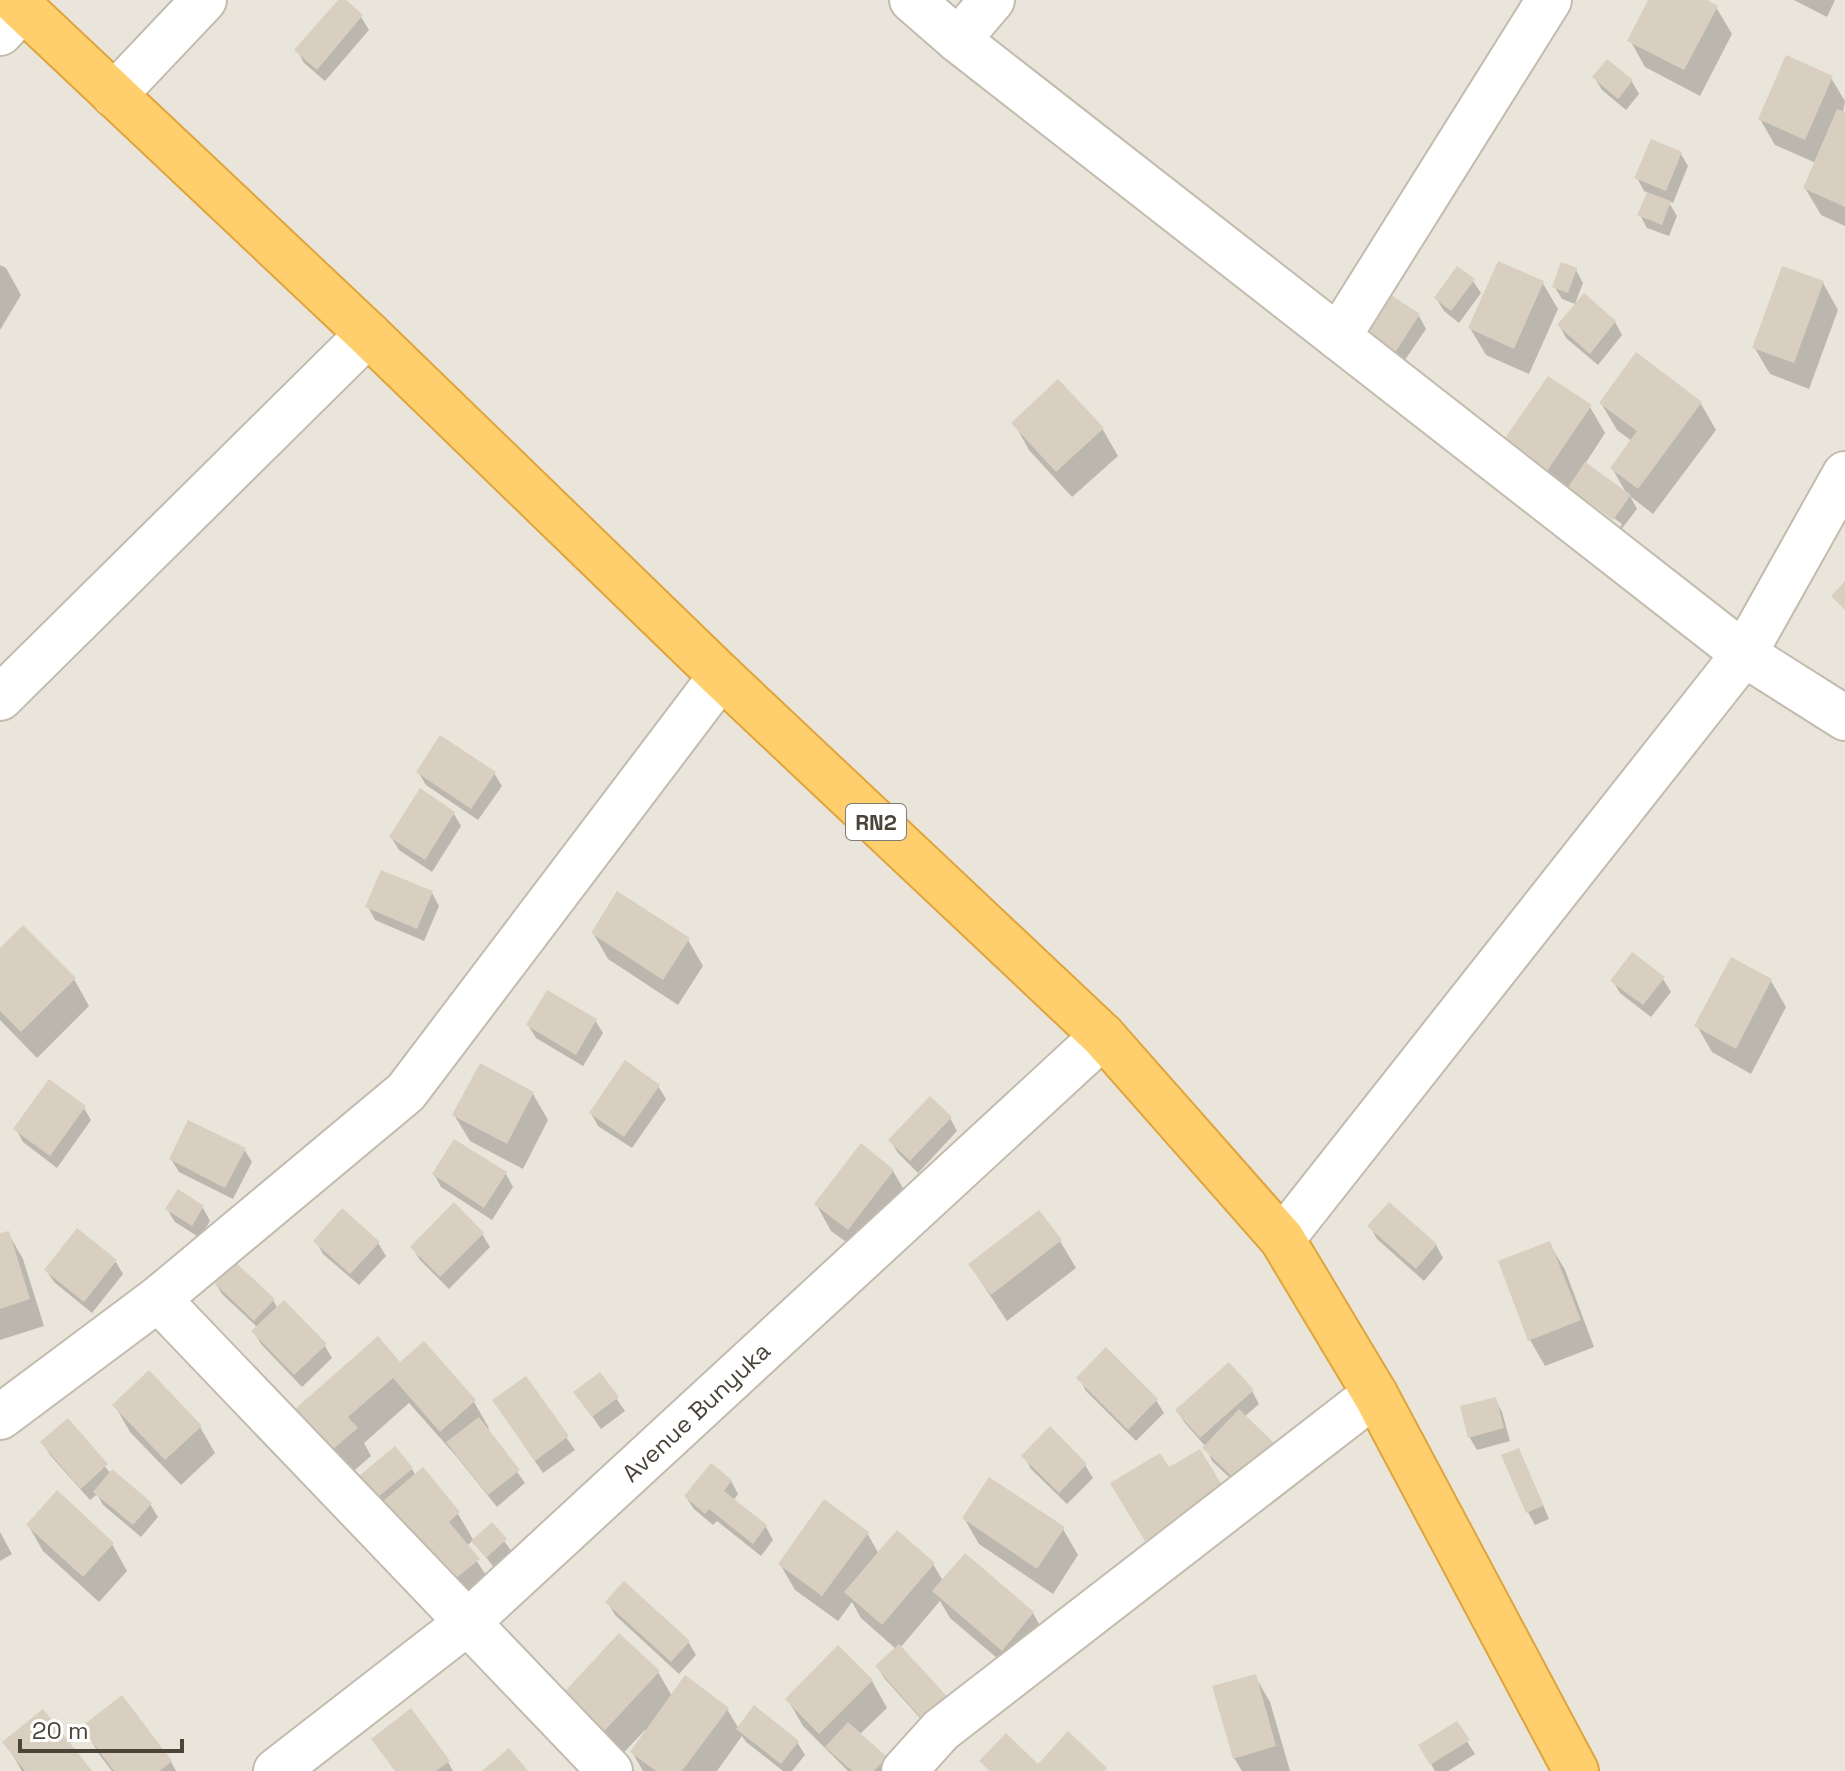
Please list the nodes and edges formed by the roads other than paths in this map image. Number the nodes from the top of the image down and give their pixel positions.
1 (204, 0) edge
2 (912, 0) edge
3 (992, 0) edge
4 (1549, 0) edge
5 (13, 14) edge
6 (958, 40) junction
7 (114, 95) junction
8 (368, 334) junction
9 (1338, 337) junction
10 (1845, 474) edge
11 (1744, 654) junction
12 (721, 676) junction
13 (0, 698) edge
14 (1845, 718) edge
15 (1103, 1036) junction
16 (1282, 1239) junction
17 (158, 1299) junction
18 (1375, 1394) junction
19 (0, 1417) edge
20 (468, 1622) junction
21 (276, 1771) edge
22 (610, 1771) edge
23 (904, 1771) edge
24 (1576, 1771) edge

1 - 7 street
2 - 6 street
3 - 6 street
4 - 9 street
5 - 7 highway, RN2
6 - 9 street
7 - 8 highway, RN2
8 - 12 highway, RN2
8 - 13 street
9 - 11 street
10 - 11 street
11 - 14 street
11 - 16 street
12 - 15 highway, RN2
12 - 17 street
15 - 16 highway, RN2
15 - 20 street, Avenue Bunyuka
16 - 18 highway, RN2
17 - 19 street
17 - 20 street
18 - 23 street
18 - 24 highway, RN2
20 - 21 street, Avenue Bunyuka
20 - 22 street

